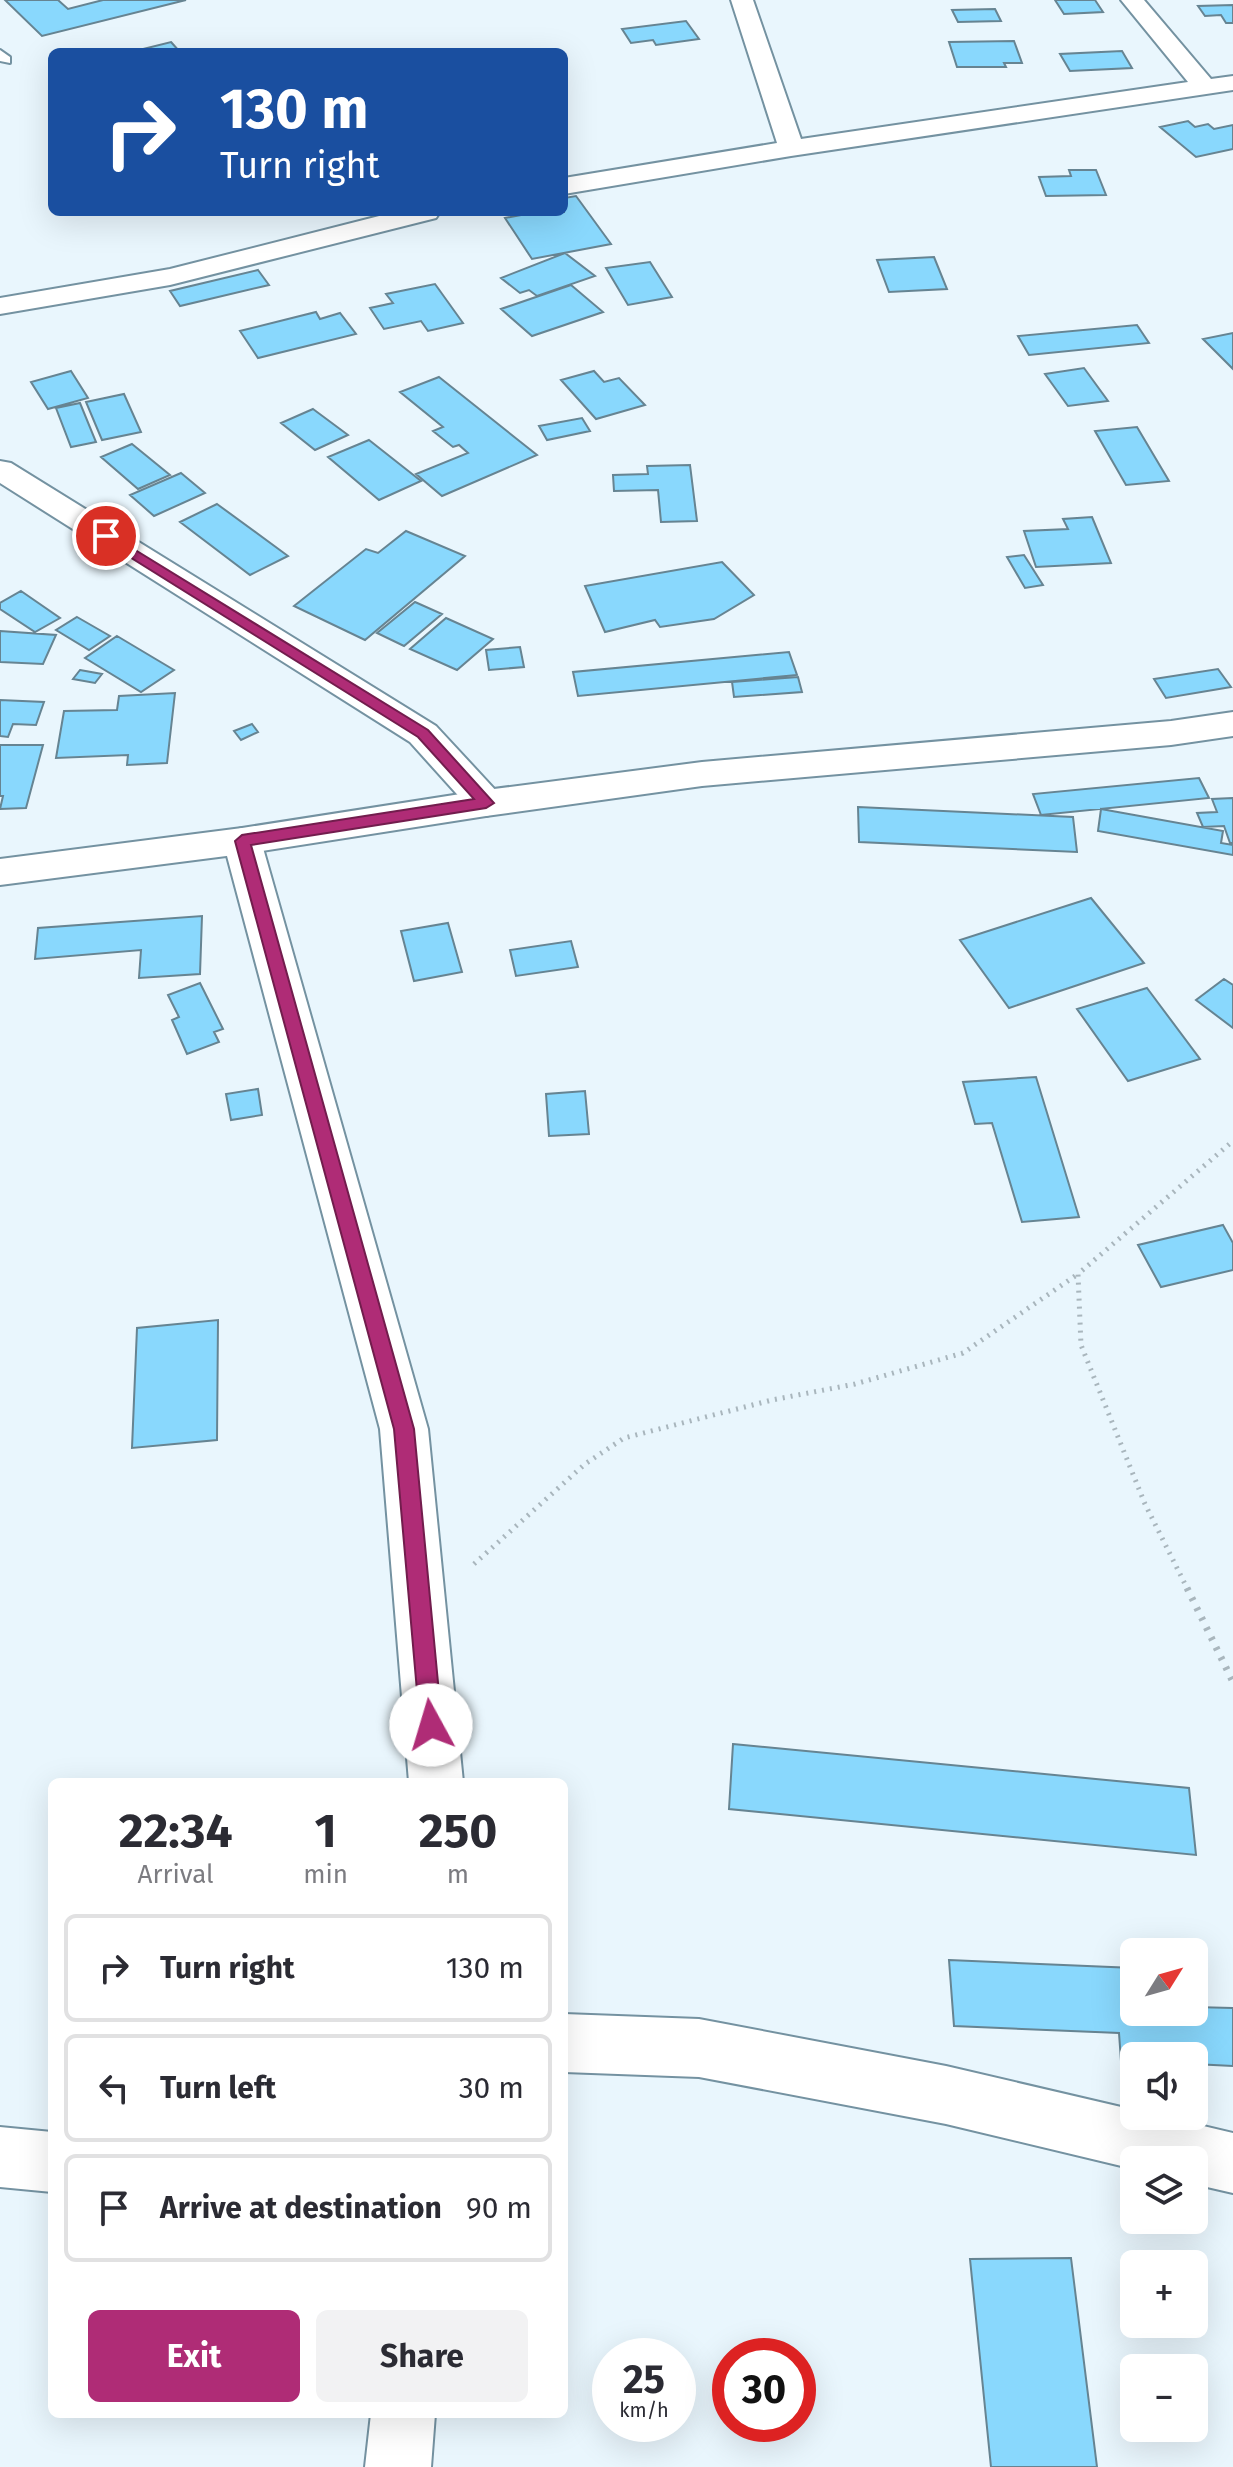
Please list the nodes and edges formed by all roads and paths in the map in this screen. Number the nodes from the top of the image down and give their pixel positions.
1 (742, 0) edge
2 (1132, 0) edge
3 (1233, 83) edge
4 (1205, 87) junction
5 (791, 148) junction
6 (568, 185) edge
7 (411, 216) edge
8 (0, 306) edge
9 (0, 470) edge
10 (1233, 724) edge
11 (486, 803) junction
12 (242, 841) junction
13 (0, 872) edge
14 (1233, 1141) edge
15 (1078, 1274) junction
16 (419, 1612) junction
17 (1233, 1682) edge
18 (436, 1778) edge
19 (568, 2043) edge
20 (0, 2157) edge
21 (48, 2162) edge
22 (1233, 2163) edge
23 (403, 2418) edge
24 (398, 2467) edge

1 - 5 street
2 - 4 street
3 - 4 street
4 - 5 street
5 - 6 street
7 - 8 street
9 - 11 street
10 - 11 street
11 - 12 street
12 - 13 street
12 - 16 street
14 - 15 path
15 - 16 path
15 - 17 path
16 - 18 street
19 - 22 street
20 - 21 street
23 - 24 street

